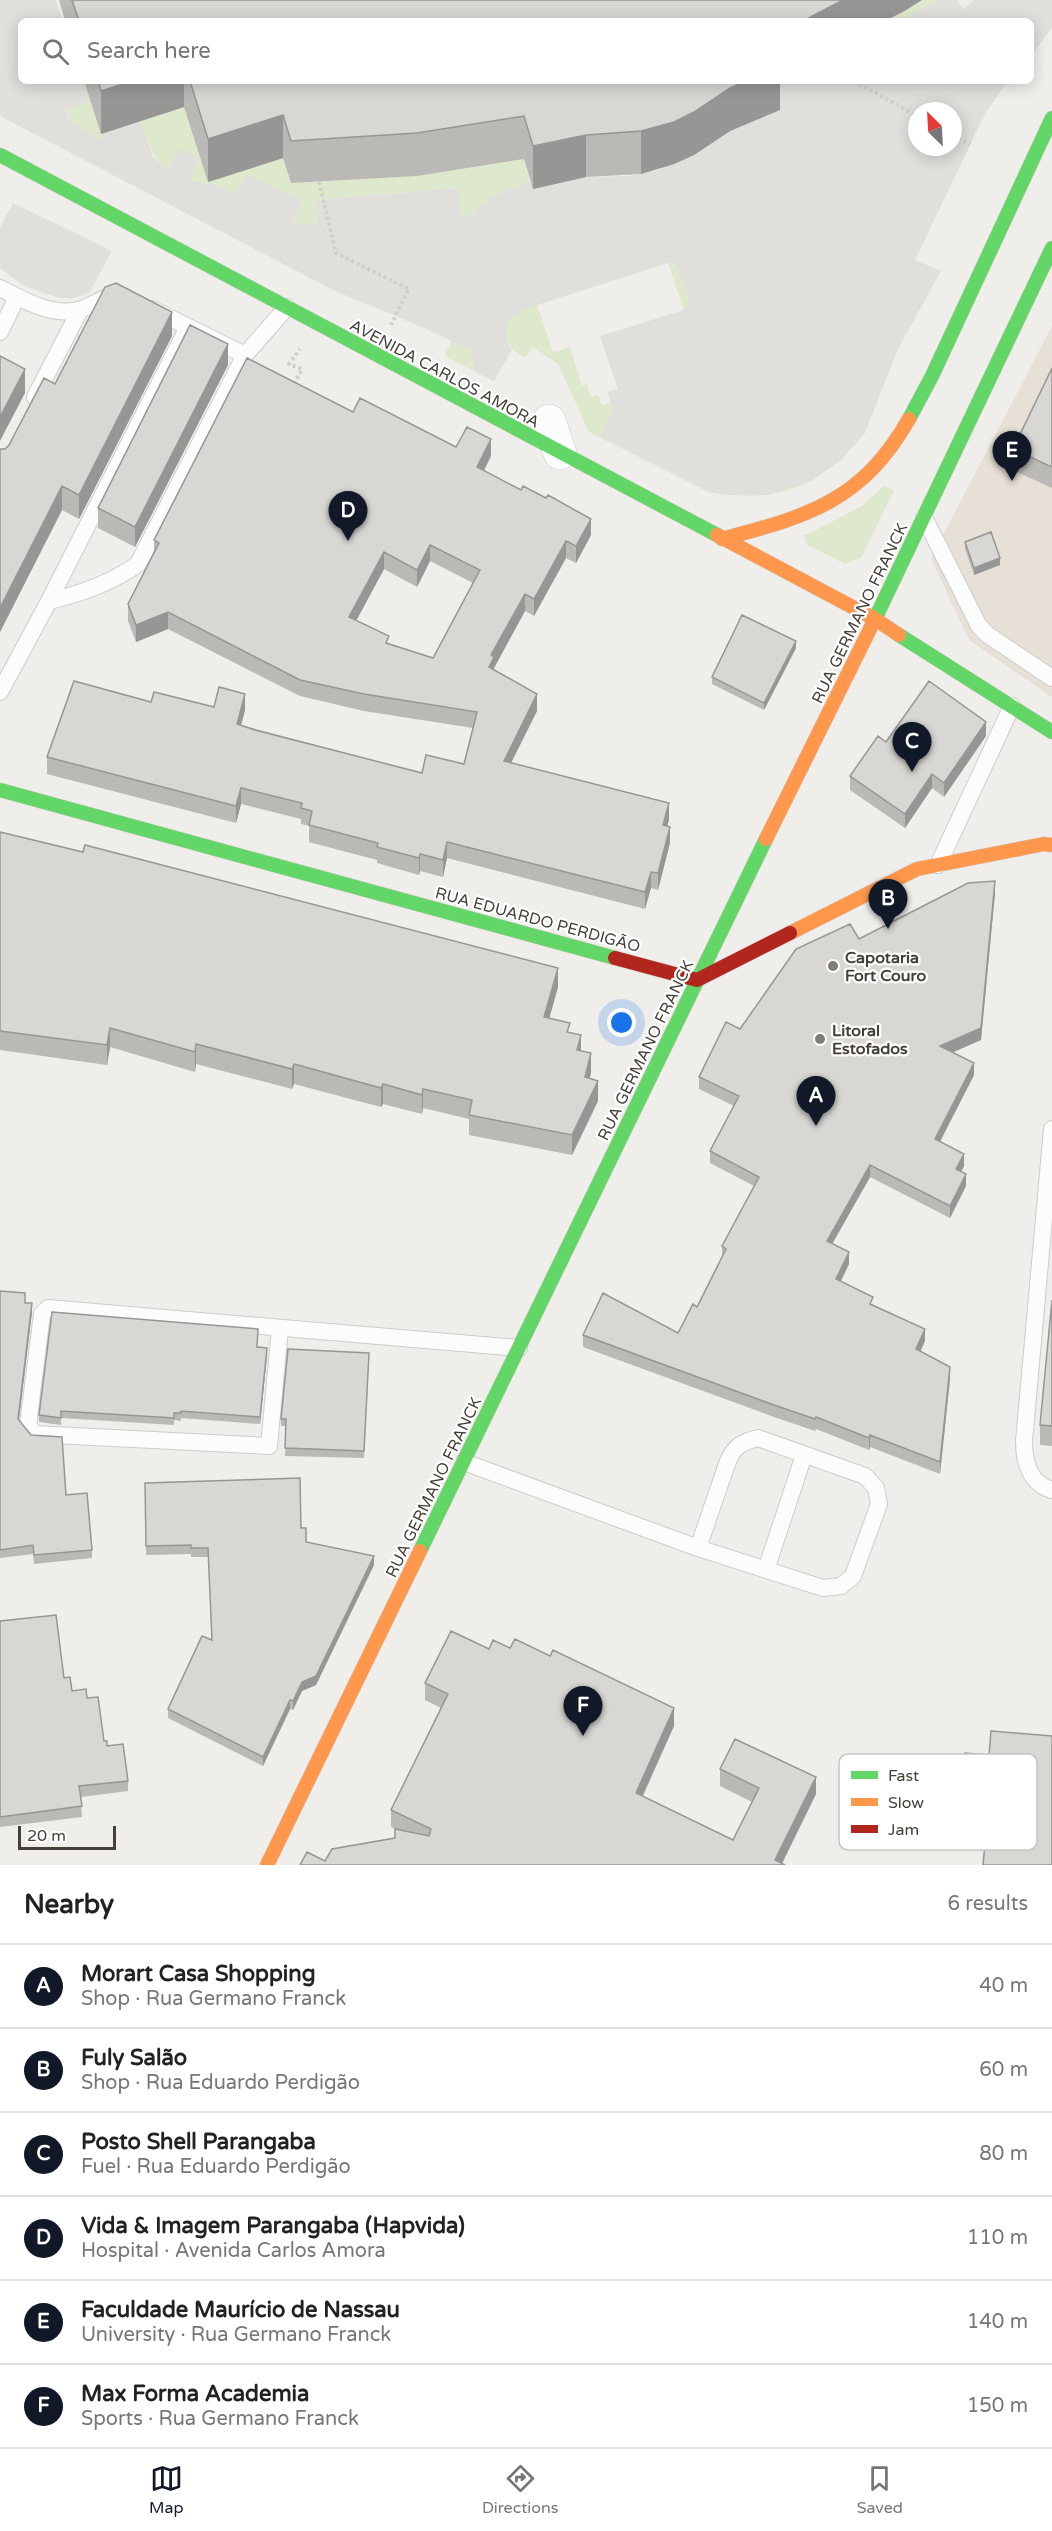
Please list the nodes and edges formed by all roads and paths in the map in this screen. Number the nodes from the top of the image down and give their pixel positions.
1 (859, 84) edge
2 (908, 111) edge
3 (1052, 118) edge
4 (962, 140) edge
5 (970, 144) dead end
6 (0, 155) edge
7 (319, 182) edge
8 (1052, 248) edge
9 (0, 288) edge
10 (17, 297) junction
11 (287, 307) junction
12 (80, 310) junction
13 (382, 319) dead end
14 (188, 327) junction
15 (0, 332) edge
16 (245, 355) junction
17 (302, 369) dead end
18 (292, 387) edge
19 (27, 413) edge
20 (923, 517) junction
21 (722, 539) junction
22 (49, 601) junction
23 (875, 619) junction
24 (1052, 678) edge
25 (0, 692) edge
26 (1012, 706) junction
27 (1052, 732) edge
28 (0, 790) edge
29 (1052, 845) edge
30 (938, 865) junction
31 (697, 980) junction
32 (1052, 1130) edge
33 (280, 1328) junction
34 (519, 1348) junction
35 (804, 1455) junction
36 (464, 1462) junction
37 (1052, 1490) edge
38 (698, 1548) junction
39 (766, 1570) junction
40 (267, 1865) edge

1 - 2 path
3 - 21 main road
4 - 5 path
6 - 11 main road, AVENIDA CARLOS AMORA
7 - 13 path
8 - 20 main road, RUA GERMANO FRANCK
9 - 10 lane
10 - 12 lane
10 - 15 lane
11 - 16 lane
11 - 21 main road, AVENIDA CARLOS AMORA
12 - 14 lane
12 - 19 lane
14 - 16 lane
14 - 22 lane
16 - 22 lane
17 - 18 path
20 - 23 main road, RUA GERMANO FRANCK
20 - 24 lane
21 - 23 main road, AVENIDA CARLOS AMORA
22 - 25 lane
23 - 26 main road, AVENIDA CARLOS AMORA
23 - 31 main road, RUA GERMANO FRANCK
26 - 27 main road, AVENIDA CARLOS AMORA
26 - 30 lane
28 - 31 main road, RUA EDUARDO PERDIGÃO
29 - 30 main road
30 - 31 main road
31 - 34 main road, RUA GERMANO FRANCK
32 - 37 lane
33 - 33 lane
33 - 34 lane
34 - 36 main road, RUA GERMANO FRANCK
35 - 38 lane
35 - 39 lane
35 - 39 lane
36 - 38 lane
36 - 40 main road, RUA GERMANO FRANCK
38 - 39 lane

